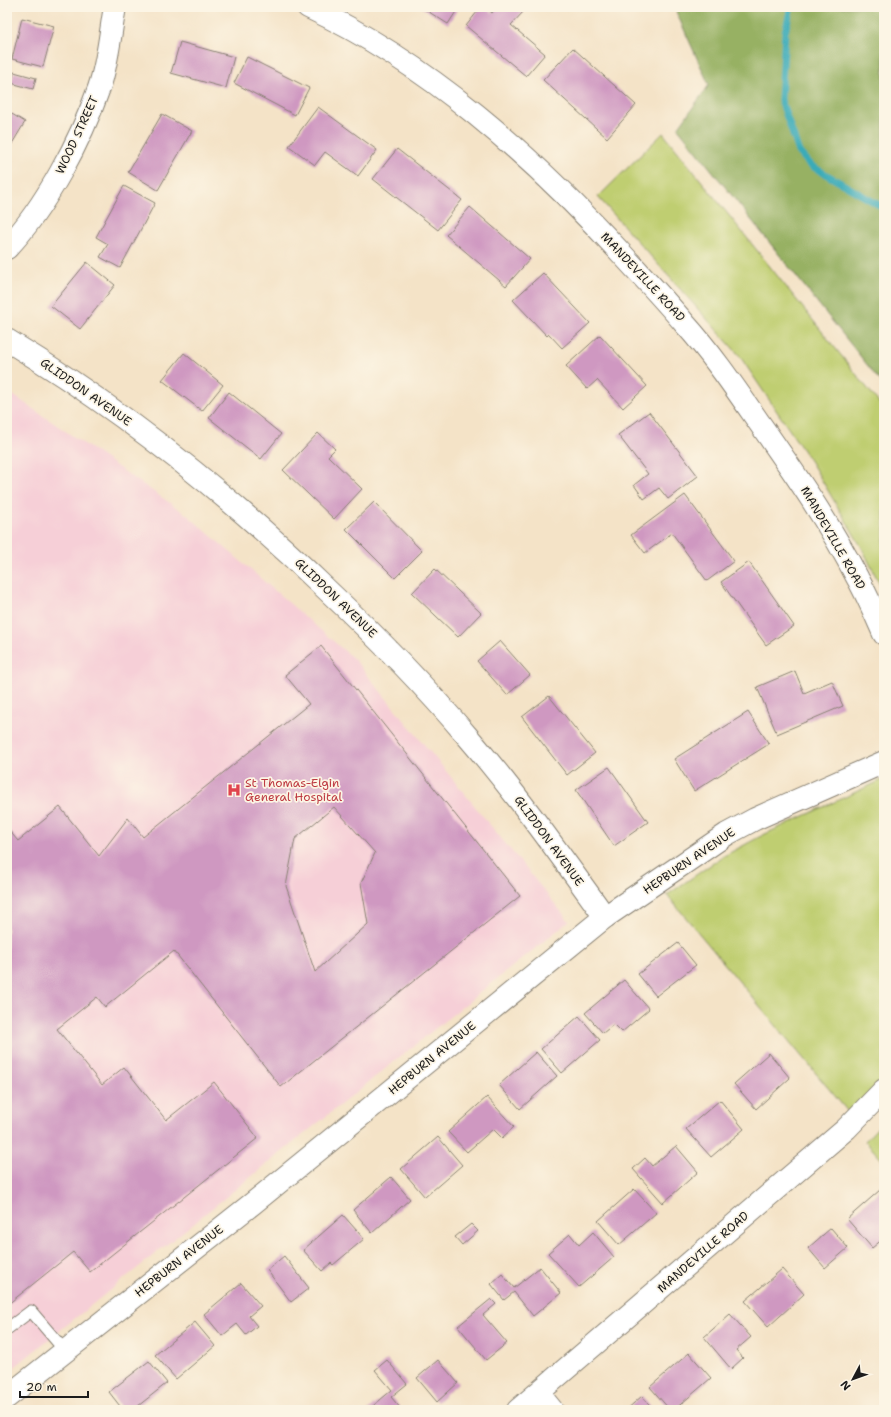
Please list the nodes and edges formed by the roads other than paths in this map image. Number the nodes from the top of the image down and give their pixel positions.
1 (115, 7) edge
2 (308, 7) edge
3 (7, 248) edge
4 (7, 340) edge
5 (884, 634) edge
6 (884, 762) edge
7 (605, 917) junction
8 (884, 1090) edge
9 (7, 1329) edge
10 (65, 1351) junction
11 (7, 1397) edge
12 (546, 1402) edge
13 (518, 1410) edge

1 - 3 street, WOOD STREET
2 - 5 street, MANDEVILLE ROAD
4 - 7 street, GLIDDON AVENUE
6 - 7 street, HEPBURN AVENUE
7 - 10 street, HEPBURN AVENUE
8 - 12 street, MANDEVILLE ROAD
9 - 10 lane
10 - 11 street, HEPBURN AVENUE
12 - 13 street, MANDEVILLE ROAD

